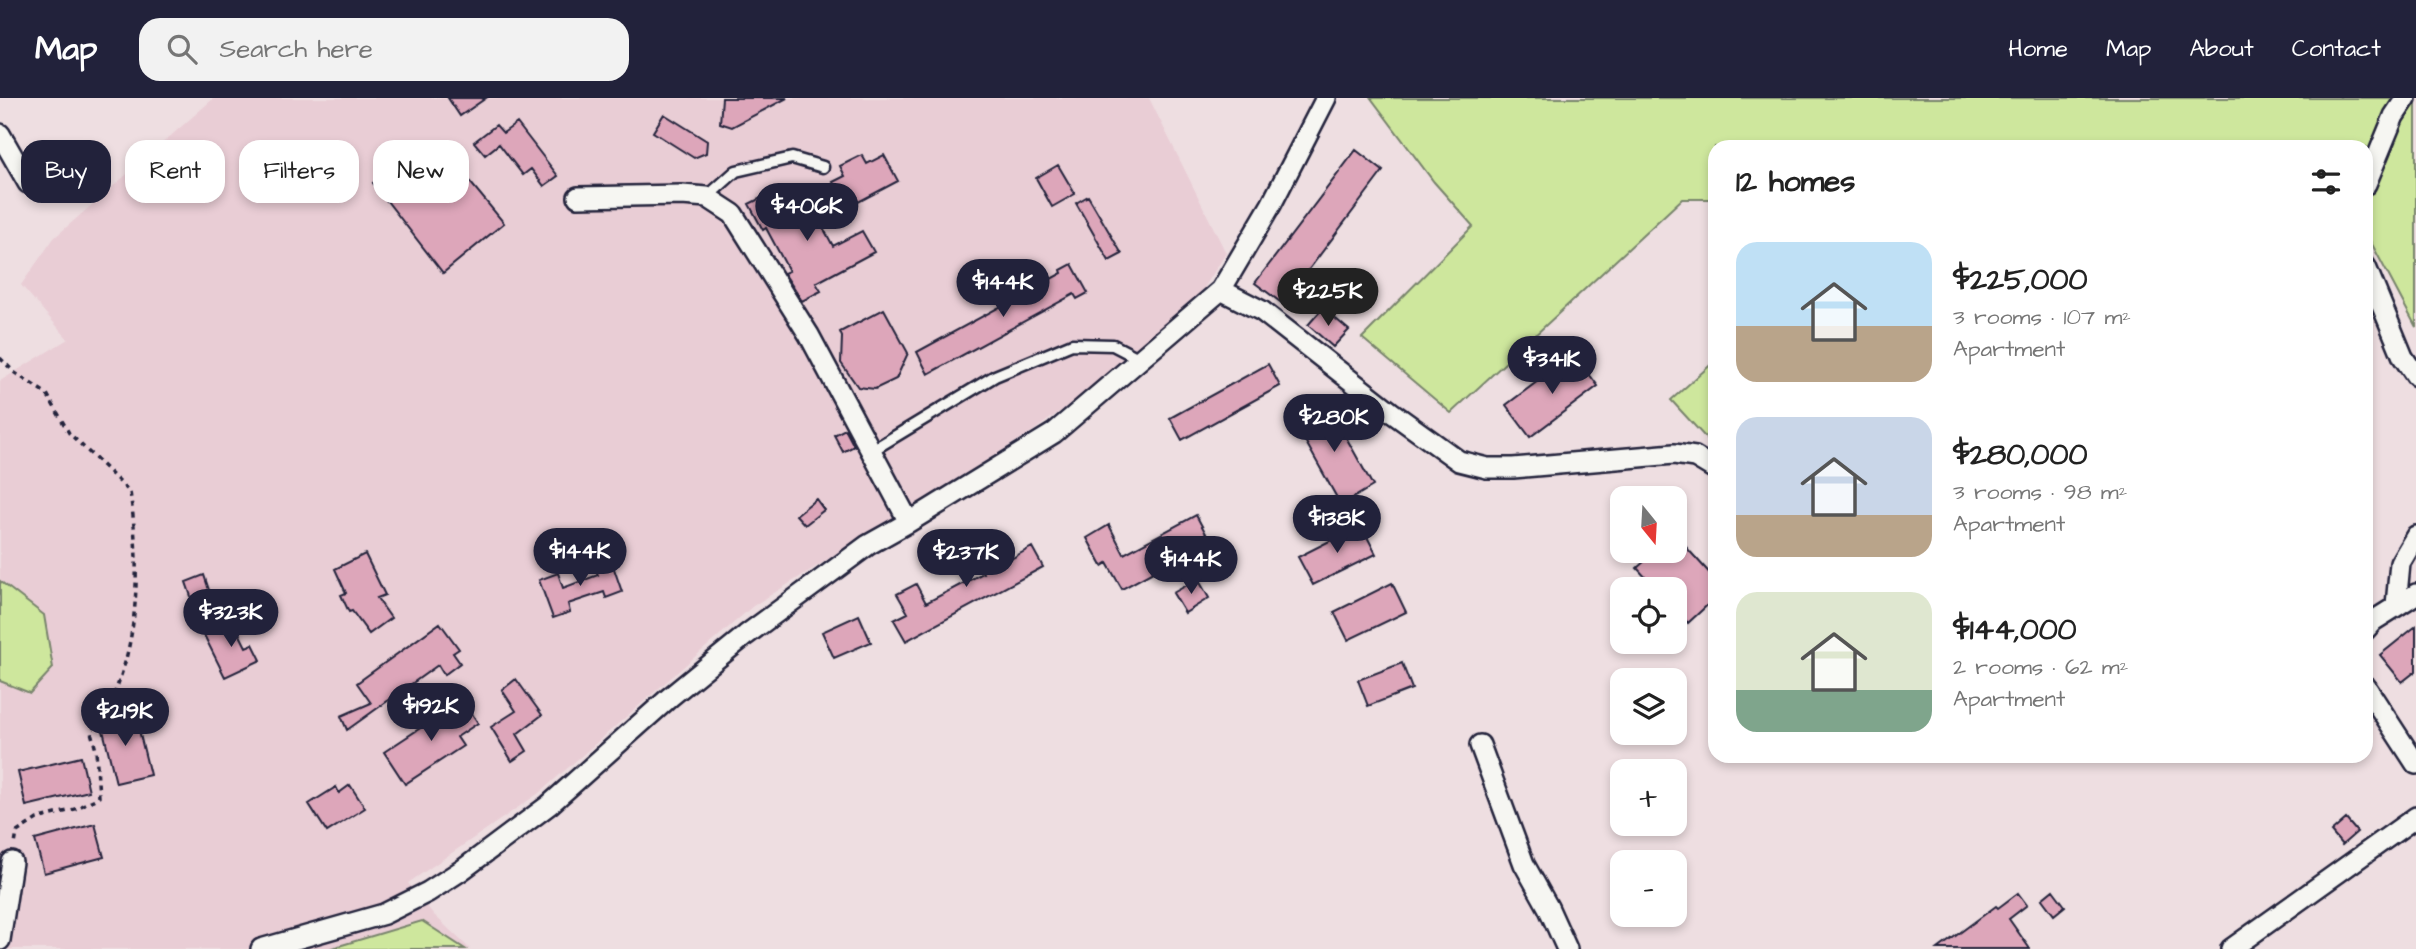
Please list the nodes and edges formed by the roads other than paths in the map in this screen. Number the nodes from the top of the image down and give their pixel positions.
1 (1325, 98) edge
2 (2406, 98) edge
3 (0, 134) edge
4 (823, 167) dead end
5 (2373, 167) edge
6 (21, 171) edge
7 (578, 197) dead end
8 (707, 197) junction
9 (2373, 284) edge
10 (1221, 290) junction
11 (1140, 359) junction
12 (2416, 376) edge
13 (871, 451) junction
14 (1708, 465) edge
15 (909, 522) junction
16 (2416, 536) edge
17 (2416, 594) edge
18 (2396, 606) junction
19 (2373, 621) edge
20 (2373, 698) edge
21 (1480, 745) dead end
22 (2416, 764) edge
23 (2416, 817) edge
24 (12, 862) road end
25 (0, 940) edge
26 (261, 949) edge
27 (1567, 949) edge
28 (2231, 949) edge

1 - 10 street
2 - 5 street
3 - 6 street
4 - 8 lane
7 - 8 street
8 - 13 street
9 - 12 street
10 - 11 street
10 - 14 street
11 - 13 lane
11 - 15 street
13 - 15 street
15 - 26 street
16 - 18 street
17 - 18 street
18 - 19 street
20 - 22 street
21 - 27 street
23 - 28 street
24 - 25 street

